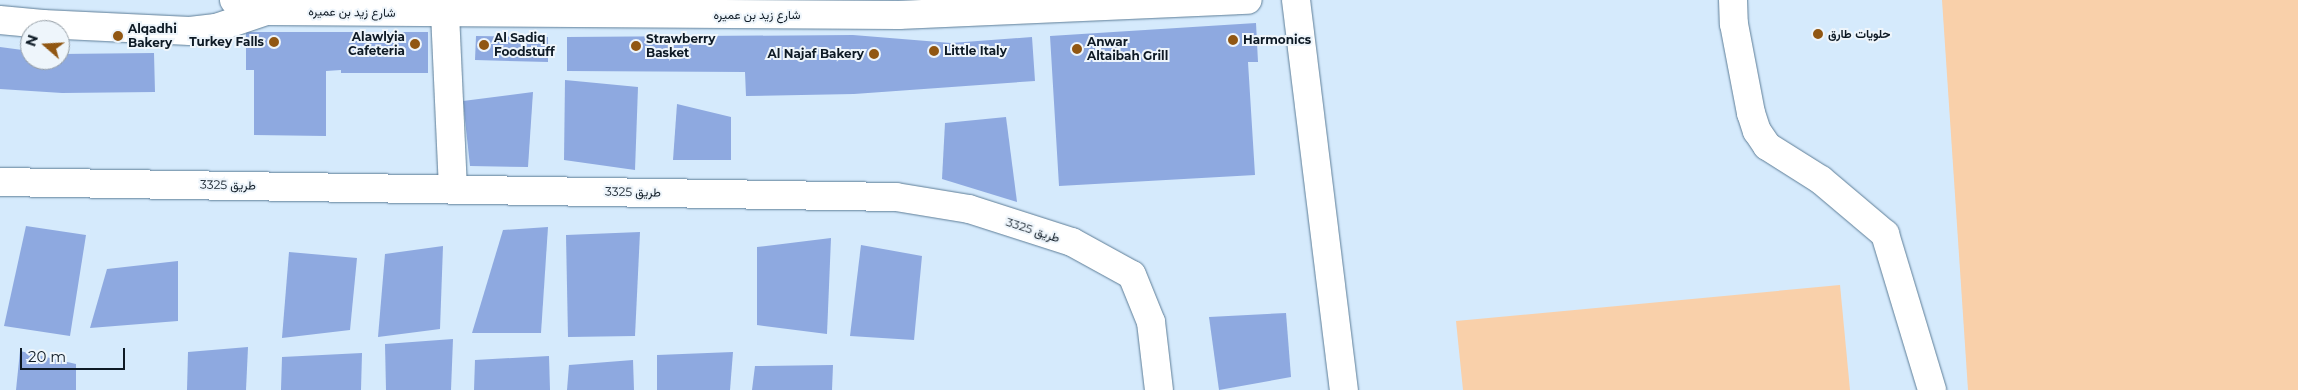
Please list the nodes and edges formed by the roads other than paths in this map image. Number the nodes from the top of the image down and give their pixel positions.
1 (234, 0) edge
2 (1248, 0) edge
3 (1296, 0) edge
4 (1733, 0) edge
5 (309, 6) edge
6 (898, 8) edge
7 (266, 12) junction
8 (445, 13) junction
9 (0, 20) edge
10 (0, 182) edge
11 (452, 189) junction
12 (1159, 390) edge
13 (1344, 390) edge
14 (1932, 390) edge

1 - 7 street, شارع زيد بن عميره
2 - 6 street, شارع زيد بن عميره
3 - 13 street
4 - 14 street
5 - 7 street, شارع زيد بن عميره
5 - 8 street, شارع زيد بن عميره
6 - 8 street, شارع زيد بن عميره
7 - 9 street, شارع زيد بن عميره
8 - 11 street
10 - 11 street, طريق 3325
11 - 12 street, طريق 3325

